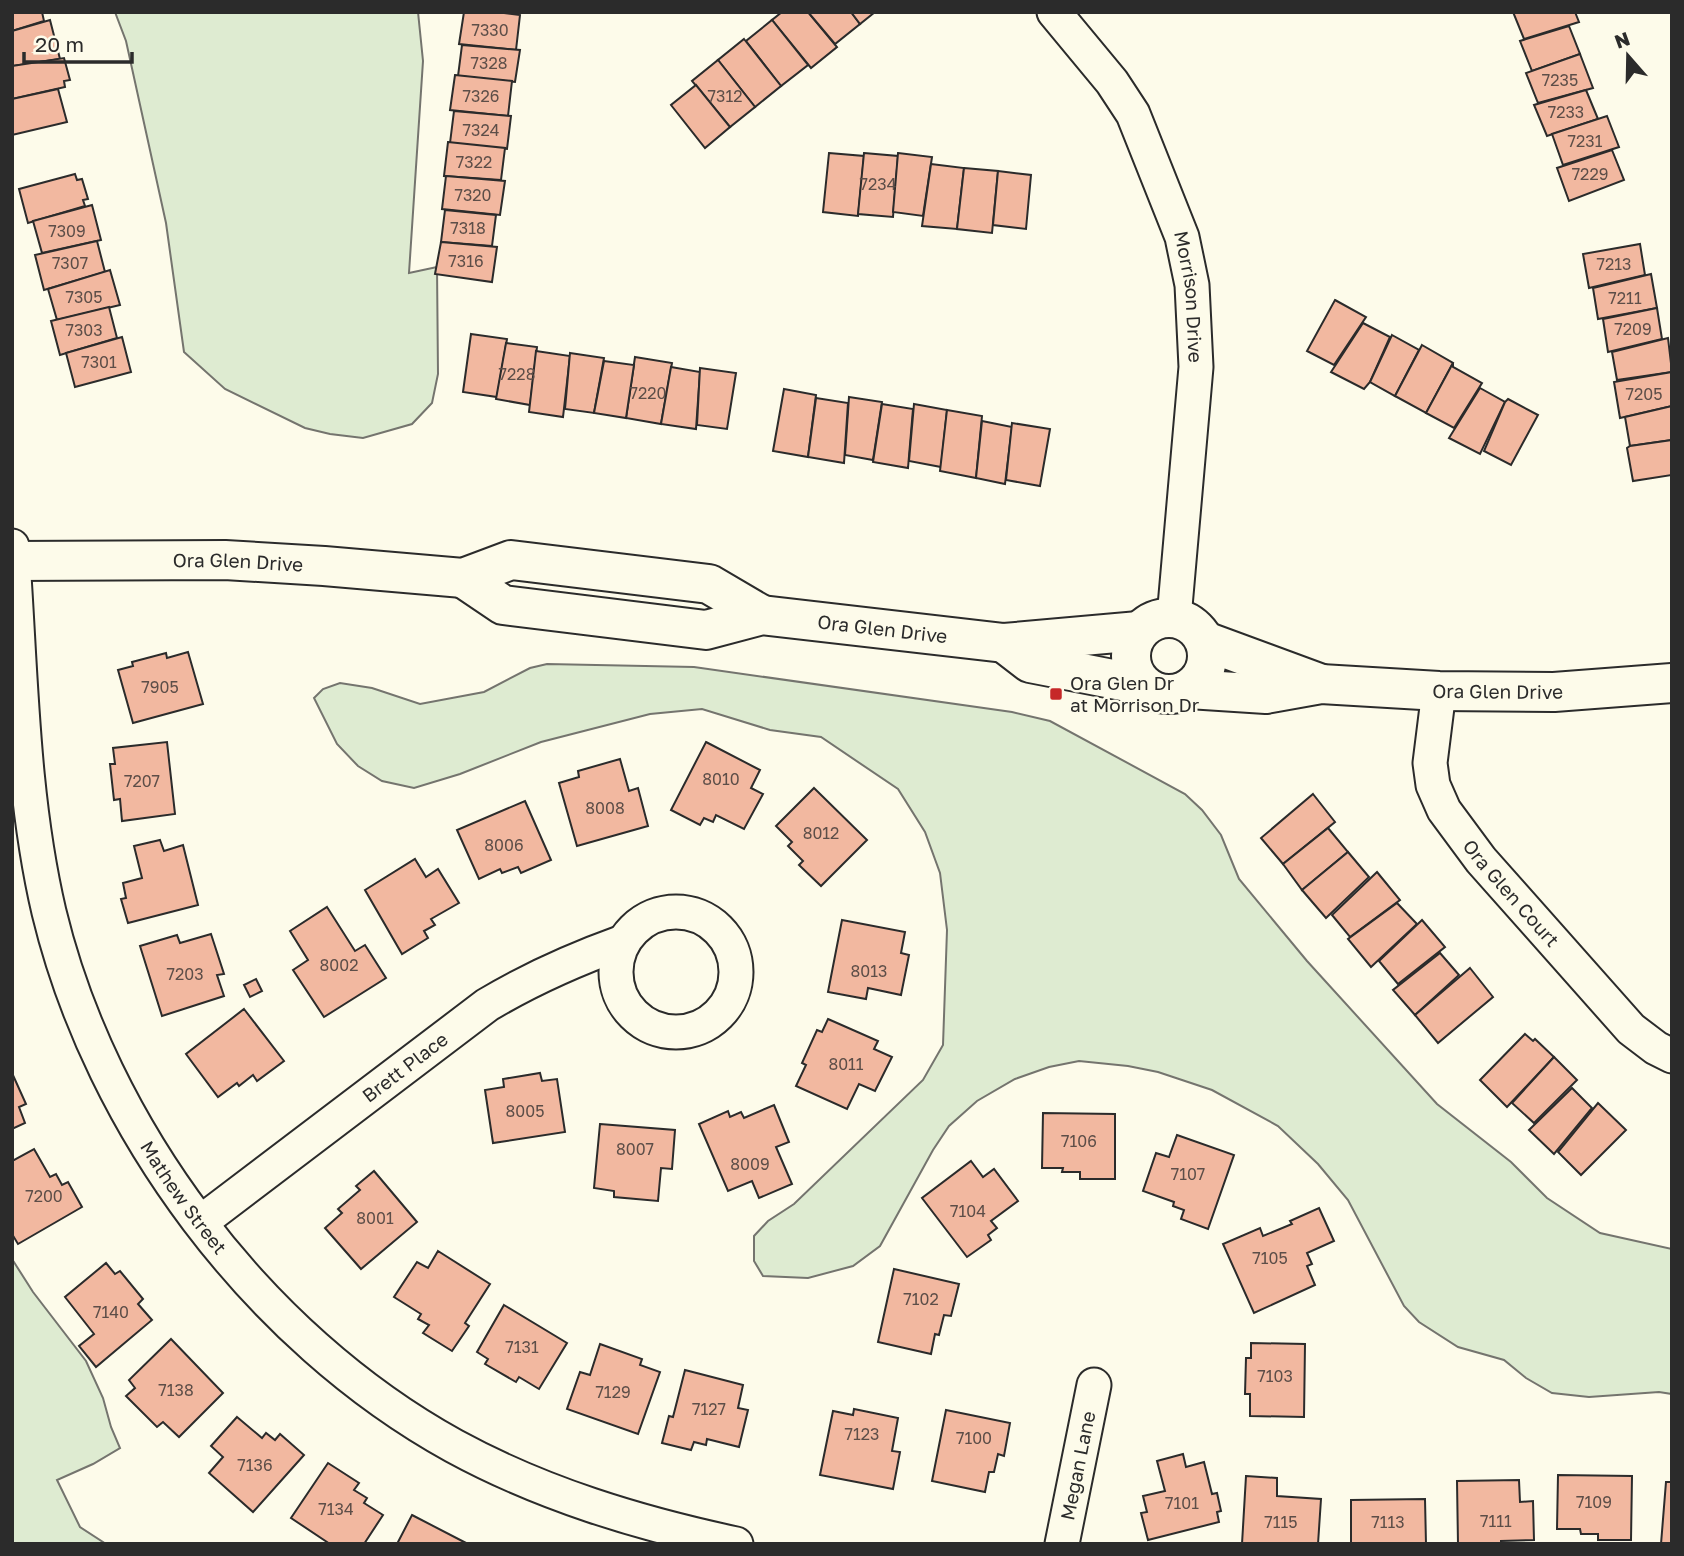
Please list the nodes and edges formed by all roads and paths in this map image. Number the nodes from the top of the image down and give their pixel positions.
1 (1054, 12) edge
2 (13, 556) edge
3 (1174, 618) junction
4 (1139, 631) junction
5 (1205, 641) junction
6 (1004, 643) junction
7 (1672, 683) edge
8 (1321, 684) junction
9 (1143, 685) junction
10 (1189, 689) junction
11 (1439, 691) junction
12 (623, 942) dead end
13 (1672, 1056) edge
14 (201, 1222) junction
15 (1094, 1385) dead end
16 (736, 1544) edge
17 (1062, 1544) edge

1 - 3 street, Morrison Drive
2 - 6 street, Ora Glen Drive
2 - 14 street, Mathew Street
3 - 4 street
3 - 5 street
4 - 6 street, Ora Glen Drive
4 - 9 street
5 - 8 street, Ora Glen Drive
5 - 10 street
6 - 9 street, Ora Glen Drive
7 - 11 street, Ora Glen Drive
8 - 10 street, Ora Glen Drive
8 - 11 street, Ora Glen Drive
9 - 10 street
11 - 13 street, Ora Glen Court
12 - 14 street, Brett Place
14 - 16 street, Mathew Street
15 - 17 street, Megan Lane

